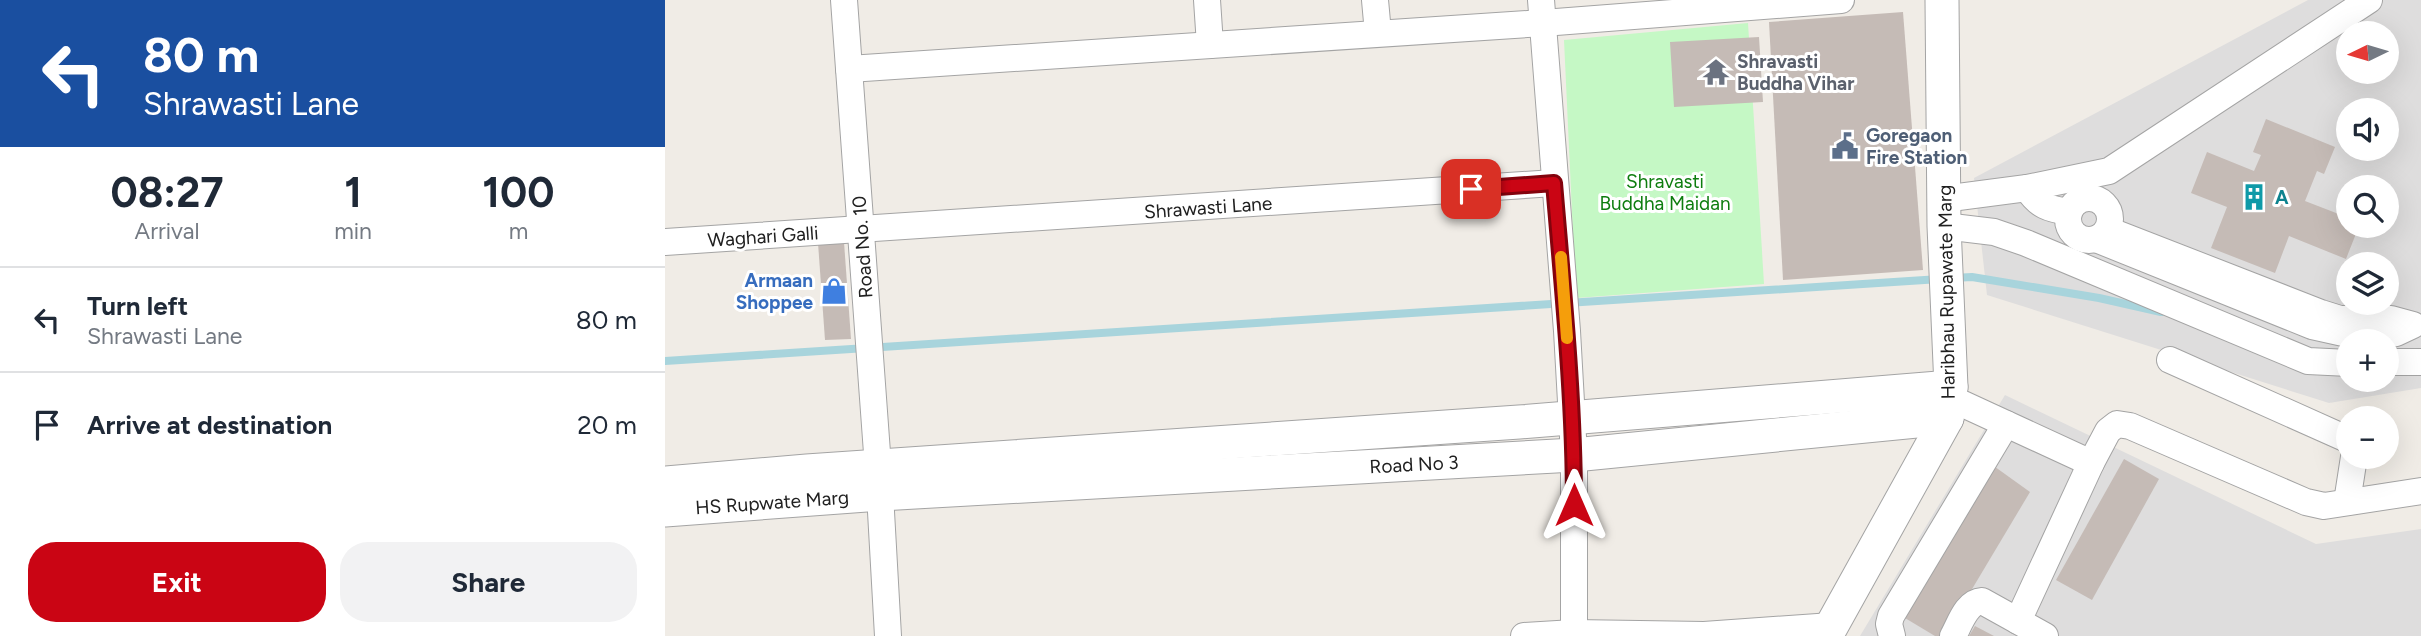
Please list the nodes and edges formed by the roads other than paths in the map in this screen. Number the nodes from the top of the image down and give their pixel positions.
1 (844, 0) edge
2 (1207, 0) edge
3 (1375, 0) edge
4 (1841, 0) edge
5 (1942, 0) edge
6 (2369, 0) edge
7 (1718, 4) edge
8 (1542, 11) edge
9 (1378, 33) junction
10 (1210, 45) junction
11 (849, 69) junction
12 (2109, 171) junction
13 (1554, 183) junction
14 (2027, 188) junction
15 (1944, 212) junction
16 (861, 230) junction
17 (2106, 230) junction
18 (665, 242) edge
19 (2103, 275) junction
20 (2417, 324) edge
21 (2170, 360) dead end
22 (2336, 362) edge
23 (2399, 362) edge
24 (2421, 362) edge
25 (1949, 401) junction
26 (1572, 417) junction
27 (2006, 424) junction
28 (2336, 434) edge
29 (1574, 455) junction
30 (2091, 463) junction
31 (2352, 469) edge
32 (879, 480) junction
33 (2421, 491) edge
34 (672, 496) edge
35 (2347, 502) junction
36 (2018, 621) junction
37 (1829, 631) edge
38 (1573, 634) edge
39 (888, 636) edge
40 (1524, 636) edge
41 (1892, 636) edge
42 (1953, 636) edge
43 (2045, 636) edge

1 - 11 street, Road No. 10
2 - 10 street
3 - 9 street
4 - 7 street
5 - 15 street, Haribhau Rupawate Marg
6 - 12 street
7 - 8 street
8 - 9 street
8 - 13 street
9 - 10 street
10 - 11 street
11 - 16 street, Road No. 10
12 - 14 street
12 - 17 street
13 - 16 street, Shrawasti Lane
13 - 26 street
14 - 15 street
14 - 17 street
15 - 19 street
15 - 25 street, Haribhau Rupawate Marg
16 - 18 street, Waghari Galli
16 - 32 street, Road No. 10
17 - 19 street
17 - 20 street
19 - 22 street
21 - 28 street
23 - 24 street
25 - 26 street
25 - 27 street
25 - 29 street, Road No 3
25 - 37 street, Haribhau Rupawate Marg
26 - 29 street
26 - 32 street
27 - 30 street
27 - 41 street
29 - 32 street, Road No 3
29 - 38 street
30 - 35 street
30 - 36 street
31 - 35 street
32 - 34 street, HS Rupwate Marg
32 - 39 street, Road No. 10
33 - 35 street
36 - 42 street
36 - 43 street
37 - 38 street
38 - 40 street

